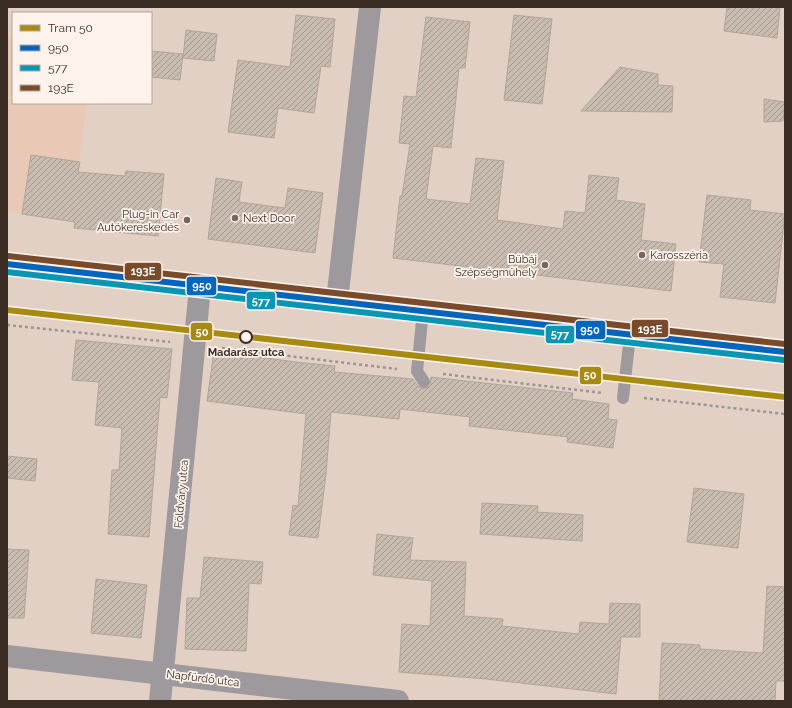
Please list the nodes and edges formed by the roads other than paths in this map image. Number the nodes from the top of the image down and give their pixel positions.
1 (370, 7) edge
2 (7, 264) edge
3 (200, 287) junction
4 (337, 302) junction
5 (423, 311) junction
6 (630, 335) junction
7 (785, 352) edge
8 (424, 382) dead end
9 (623, 397) road end
10 (7, 656) edge
11 (164, 673) junction
12 (160, 701) edge
13 (398, 701) edge

1 - 4 street
2 - 3 main road
3 - 4 main road
3 - 11 street, Földváry utca
4 - 5 main road
5 - 6 main road
5 - 8 lane
6 - 7 main road
6 - 9 lane
10 - 11 street, Napfürdő utca
11 - 12 street, Földváry utca
11 - 13 street, Napfürdő utca

